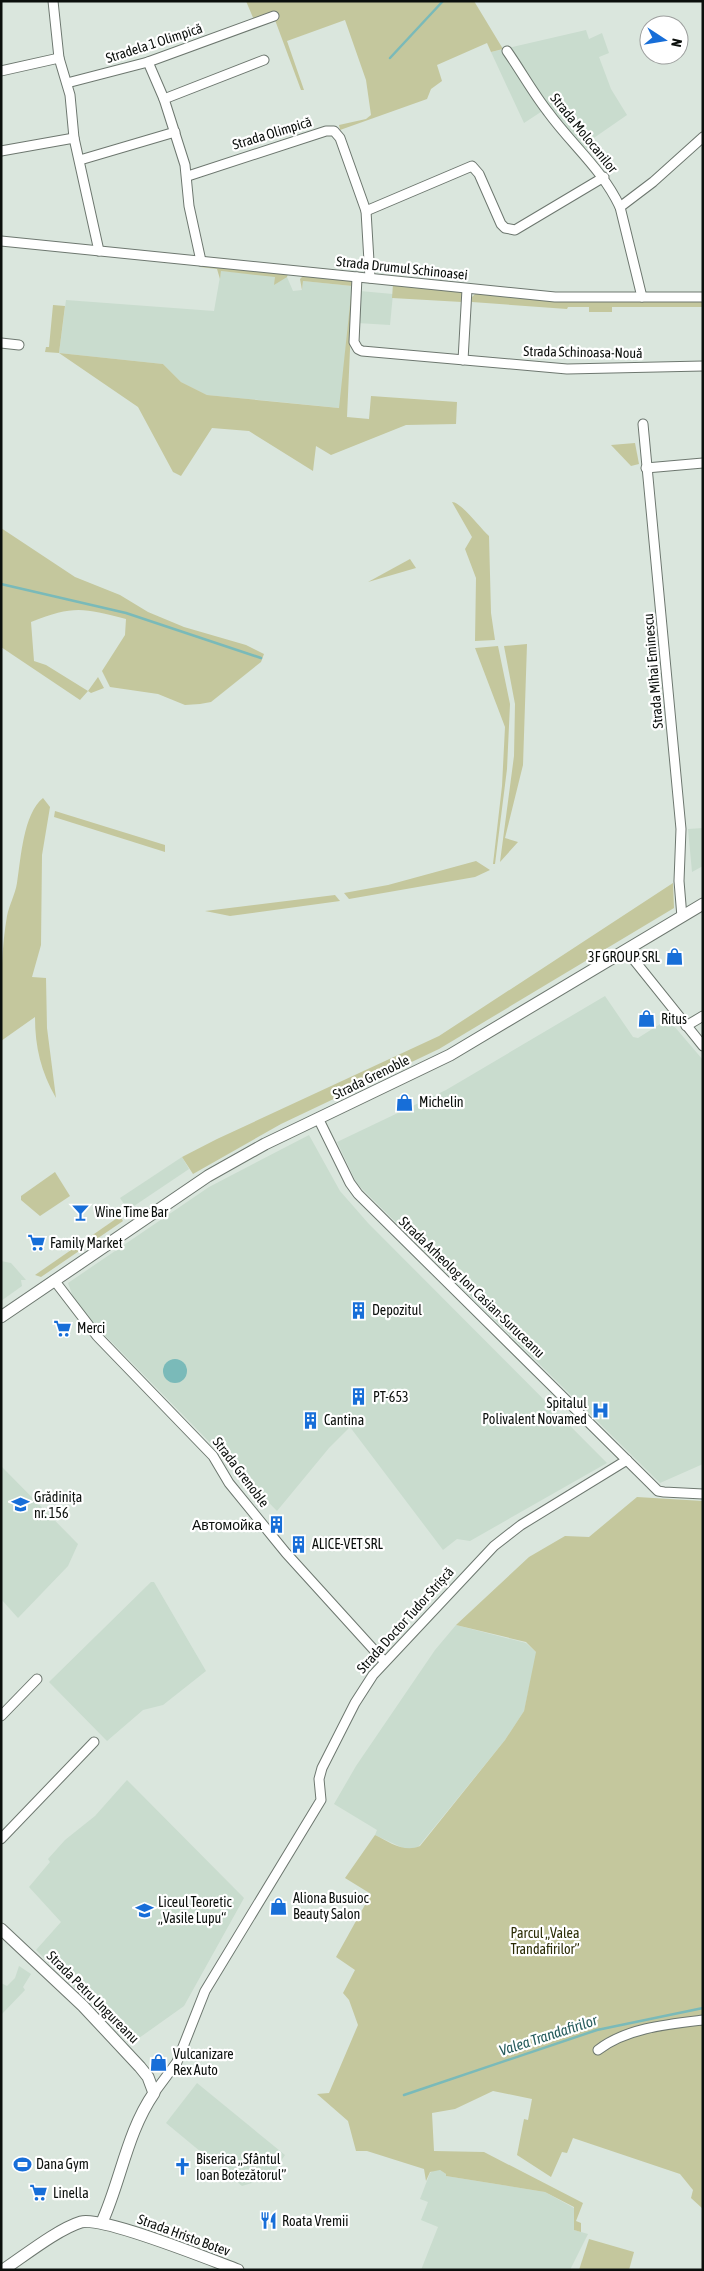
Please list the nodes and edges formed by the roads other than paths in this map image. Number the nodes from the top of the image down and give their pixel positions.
1 (53, 1) edge
2 (274, 16) dead end
3 (507, 51) dead end
4 (59, 58) junction
5 (264, 60) dead end
6 (148, 62) junction
7 (1, 71) edge
8 (67, 84) junction
9 (164, 99) junction
10 (175, 132) junction
11 (703, 137) edge
12 (74, 138) junction
13 (1, 151) edge
14 (80, 160) junction
15 (188, 176) junction
16 (604, 177) junction
17 (620, 207) junction
18 (366, 211) junction
19 (1, 241) edge
20 (100, 251) junction
21 (202, 261) junction
22 (357, 277) junction
23 (370, 278) junction
24 (467, 289) junction
25 (642, 297) junction
26 (703, 297) edge
27 (1, 344) edge
28 (19, 345) dead end
29 (463, 360) junction
30 (703, 366) edge
31 (643, 424) dead end
32 (703, 463) edge
33 (646, 468) junction
34 (703, 904) edge
35 (682, 916) junction
36 (626, 950) junction
37 (703, 1016) edge
38 (686, 1026) junction
39 (703, 1046) edge
40 (318, 1118) junction
41 (54, 1280) junction
42 (1, 1317) edge
43 (627, 1460) junction
44 (703, 1494) edge
45 (384, 1661) junction
46 (37, 1679) dead end
47 (1, 1716) edge
48 (94, 1742) dead end
49 (1, 1839) edge
50 (1, 1929) edge
51 (703, 2020) edge
52 (598, 2050) dead end
53 (154, 2093) junction
54 (102, 2222) junction
55 (3, 2270) edge
56 (238, 2270) edge

1 - 4 street
2 - 6 street, Stradela 1 Olimpică
3 - 16 street, Strada Molocanilor
4 - 7 street
4 - 8 street
5 - 9 street
6 - 8 street, Stradela 1 Olimpică
6 - 9 street
8 - 12 street
9 - 10 street
10 - 14 street
10 - 15 street
11 - 17 street
12 - 13 street
12 - 14 street
14 - 20 street
15 - 18 street, Strada Olimpică
15 - 21 street
16 - 17 street, Strada Molocanilor
16 - 18 street
17 - 25 street, Strada Molocanilor
18 - 23 street, Strada Olimpică
19 - 20 street, Strada Drumul Schinoasei
20 - 21 street, Strada Drumul Schinoasei
21 - 22 street, Strada Drumul Schinoasei
22 - 23 street, Strada Drumul Schinoasei
22 - 29 street, Strada Schinoasa-Nouă
23 - 24 street, Strada Drumul Schinoasei
24 - 25 street, Strada Drumul Schinoasei
24 - 29 street
25 - 26 street, Strada Drumul Schinoasei
27 - 28 street
29 - 30 street, Strada Schinoasa-Nouă
31 - 33 street, Strada Mihai Eminescu
32 - 33 street
33 - 35 street, Strada Mihai Eminescu
34 - 35 main road, Strada Grenoble
35 - 36 main road, Strada Grenoble
36 - 38 street
36 - 40 main road, Strada Grenoble
37 - 38 street
38 - 39 street
40 - 41 main road, Strada Grenoble
40 - 43 street, Strada Arheolog Ion Casian-Suruceanu
41 - 42 main road, Strada Grenoble
41 - 45 street, Strada Grenoble
43 - 44 street
43 - 45 street, Strada Doctor Tudor Strișcă
45 - 53 street, Strada Doctor Tudor Strișcă
46 - 47 street
48 - 49 street
50 - 53 main road, Strada Petru Ungureanu
51 - 52 street
53 - 54 main road, Strada Doctor Tudor Strișcă
54 - 55 main road
54 - 56 main road, Strada Hristo Botev

